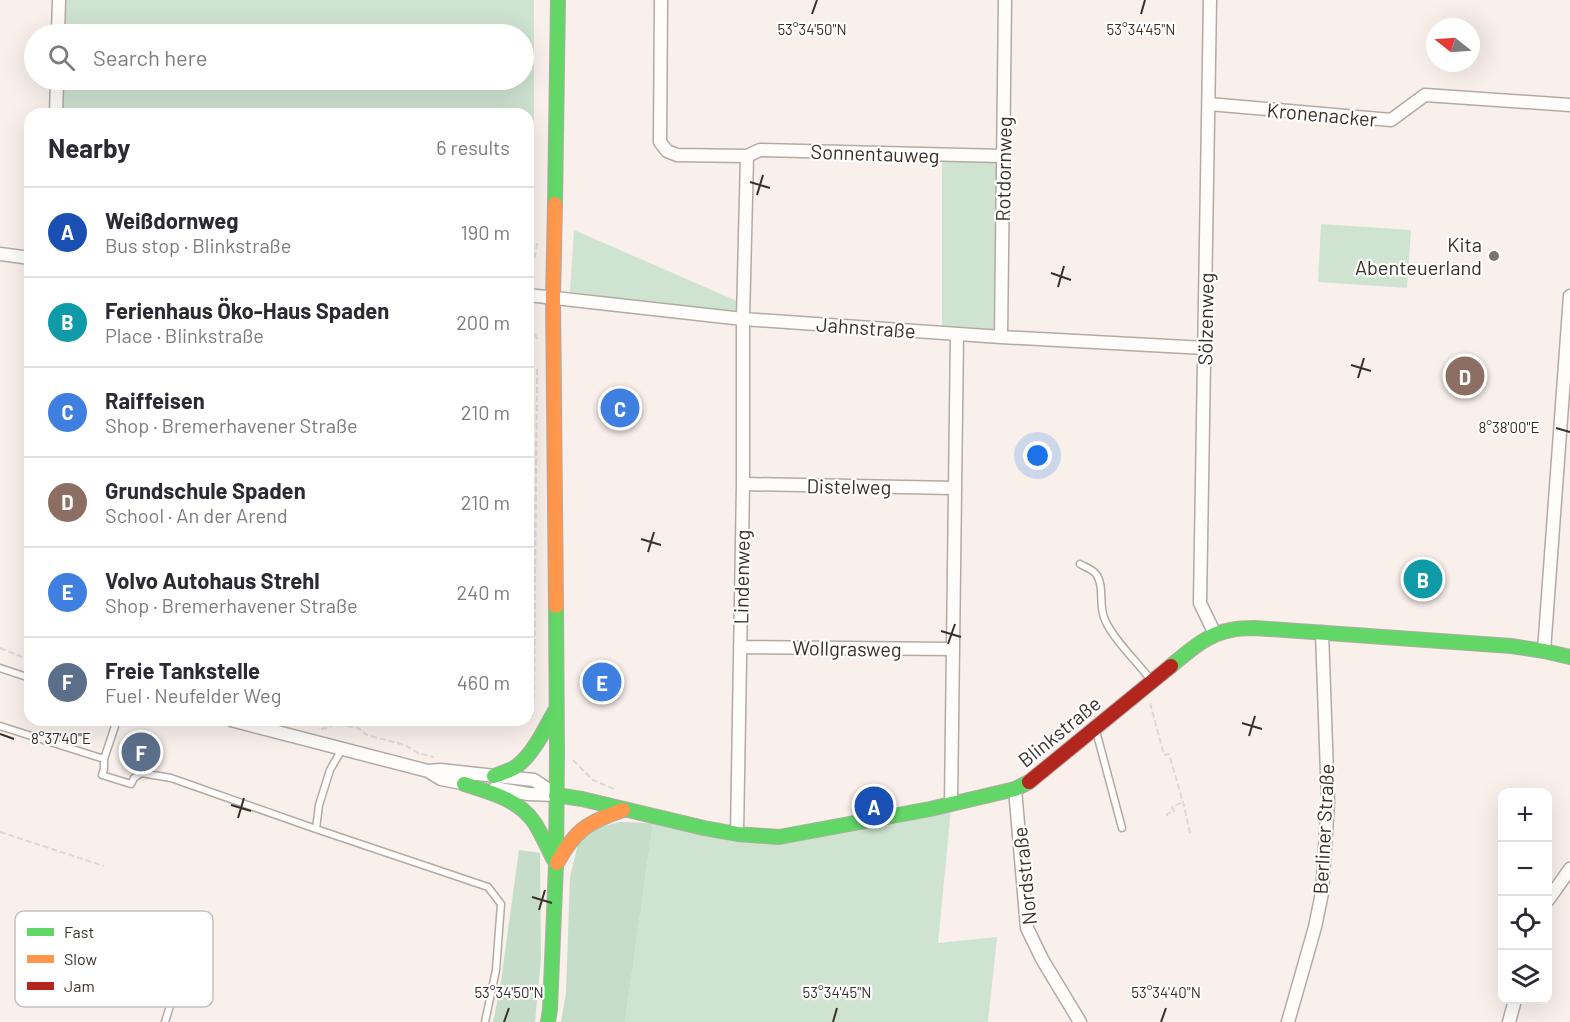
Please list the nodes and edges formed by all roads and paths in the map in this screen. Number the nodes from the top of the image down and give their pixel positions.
1 (59, 0) edge
2 (558, 0) edge
3 (661, 0) edge
4 (1005, 0) edge
5 (1210, 0) edge
6 (58, 24) edge
7 (57, 90) edge
8 (1209, 104) junction
9 (1570, 105) edge
10 (56, 108) edge
11 (747, 156) junction
12 (1003, 156) junction
13 (0, 254) edge
14 (24, 257) edge
15 (534, 295) edge
16 (1570, 296) edge
17 (553, 297) junction
18 (743, 319) junction
19 (534, 332) edge
20 (957, 334) junction
21 (1001, 337) junction
22 (537, 339) dead end
23 (1205, 348) junction
24 (537, 363) dead end
25 (743, 484) junction
26 (954, 488) junction
27 (1080, 564) dead end
28 (1322, 632) junction
29 (1215, 634) junction
30 (740, 647) junction
31 (0, 648) edge
32 (953, 649) junction
33 (1544, 651) junction
34 (1570, 657) edge
35 (24, 658) edge
36 (0, 668) edge
37 (24, 676) edge
38 (1149, 683) junction
39 (534, 696) edge
40 (556, 709) junction
41 (0, 726) edge
42 (115, 726) edge
43 (254, 726) edge
44 (318, 726) edge
45 (331, 726) edge
46 (346, 726) edge
47 (1095, 727) junction
48 (343, 749) junction
49 (104, 759) junction
50 (441, 759) dead end
51 (556, 759) junction
52 (428, 771) junction
53 (494, 776) junction
54 (464, 784) junction
55 (1015, 789) junction
56 (619, 791) dead end
57 (556, 795) junction
58 (1183, 802) junction
59 (951, 804) junction
60 (624, 809) junction
61 (1167, 816) dead end
62 (1122, 828) dead end
63 (316, 829) junction
64 (0, 832) edge
65 (1190, 833) dead end
66 (737, 834) junction
67 (556, 865) junction
68 (104, 866) dead end
69 (1570, 869) edge
70 (1551, 896) edge
71 (1514, 1004) edge
72 (170, 1007) edge
73 (165, 1022) edge
74 (485, 1022) edge
75 (548, 1022) edge
76 (1080, 1022) edge
77 (1288, 1022) edge
78 (1509, 1022) edge

1 - 6 street
2 - 17 street
3 - 11 street, Sonnentauweg
4 - 12 street, Rotdornweg
5 - 8 street, Sölzenweg
7 - 10 street
8 - 9 street, Kronenacker
8 - 23 street, Sölzenweg
11 - 12 street, Sonnentauweg
11 - 18 street, Lindenweg
12 - 21 street, Rotdornweg
13 - 14 street
15 - 17 street, Jahnstraße
16 - 33 street
17 - 18 street, Jahnstraße
17 - 40 street
18 - 20 street, Jahnstraße
18 - 25 street, Lindenweg
19 - 22 path
20 - 21 street, Jahnstraße
20 - 26 street
21 - 23 street, Jahnstraße
23 - 29 street, Sölzenweg
24 - 39 path
25 - 26 street, Distelweg
25 - 30 street, Lindenweg
26 - 32 street
27 - 38 lane
28 - 29 street, Blinkstraße
28 - 33 street, Blinkstraße
28 - 77 street, Berliner Straße
29 - 38 street, Blinkstraße
30 - 32 street, Wollgrasweg
30 - 66 street, Lindenweg
31 - 35 path
32 - 59 street
33 - 34 street, Blinkstraße
36 - 37 lane
38 - 47 street, Blinkstraße
38 - 58 path
40 - 51 street
40 - 53 street
41 - 49 lane
42 - 49 lane
43 - 48 street
44 - 45 path
46 - 50 path
47 - 55 street, Blinkstraße
47 - 62 lane
48 - 52 street
48 - 63 lane
49 - 63 lane
51 - 56 path
51 - 57 street
52 - 53 street
52 - 54 street
53 - 57 street
54 - 57 street
54 - 67 street
55 - 59 street, Blinkstraße
55 - 76 street, Nordstraße
57 - 60 street, Blinkstraße
57 - 67 street
58 - 61 path
58 - 65 path
59 - 66 street, Blinkstraße
60 - 66 street, Blinkstraße
60 - 67 street
63 - 74 lane
64 - 68 path
67 - 75 street
69 - 70 street
71 - 78 street
72 - 73 lane

